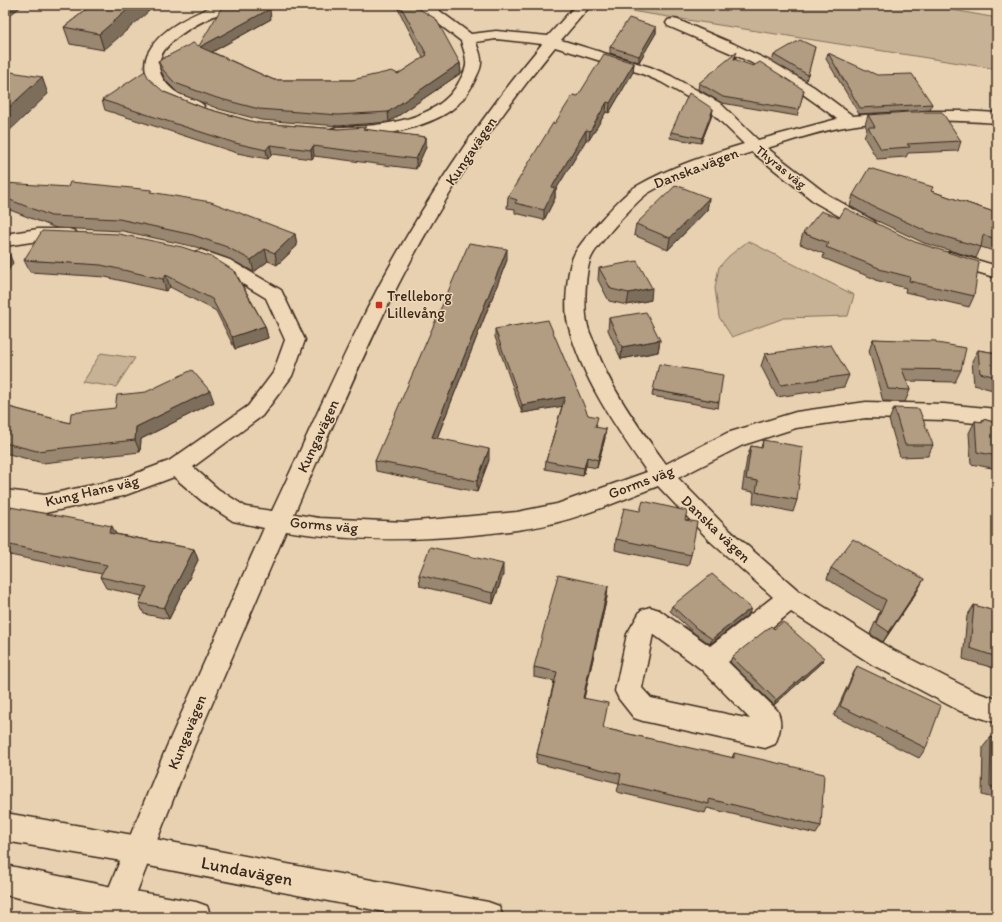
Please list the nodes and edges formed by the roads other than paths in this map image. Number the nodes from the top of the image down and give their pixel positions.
1 (228, 5) edge
2 (418, 5) edge
3 (584, 5) edge
4 (673, 23) dead end
5 (468, 39) junction
6 (550, 41) junction
7 (206, 110) edge
8 (997, 118) edge
9 (850, 121) junction
10 (325, 131) edge
11 (755, 146) junction
12 (883, 232) edge
13 (87, 236) edge
14 (5, 240) edge
15 (183, 250) edge
16 (932, 253) edge
17 (997, 272) edge
18 (997, 418) edge
19 (176, 467) junction
20 (662, 476) junction
21 (5, 499) edge
22 (279, 521) junction
23 (790, 598) junction
24 (710, 661) junction
25 (997, 711) edge
26 (5, 827) edge
27 (139, 850) junction
28 (5, 880) edge
29 (114, 910) edge
30 (196, 917) edge
31 (488, 917) edge

1 - 7 street
2 - 5 street
3 - 6 street, Kungavägen
4 - 9 street
5 - 6 street, Thyras väg
5 - 10 street
6 - 11 street, Thyras väg
6 - 22 street, Kungavägen
8 - 9 street, Danska vägen
9 - 11 street, Danska vägen
11 - 12 street, Thyras väg
11 - 20 street, Danska vägen
13 - 14 street
15 - 19 street, Kung Hans väg
16 - 17 street
18 - 20 street, Gorms väg
19 - 21 street, Kung Hans väg
19 - 22 street
20 - 22 street, Gorms väg
20 - 23 street, Danska vägen
22 - 27 street, Kungavägen
23 - 24 street
23 - 25 street, Danska vägen
24 - 24 street
26 - 27 street, Lundavägen
27 - 29 street, Kungavägen
27 - 31 street, Lundavägen
28 - 29 street
29 - 30 street

